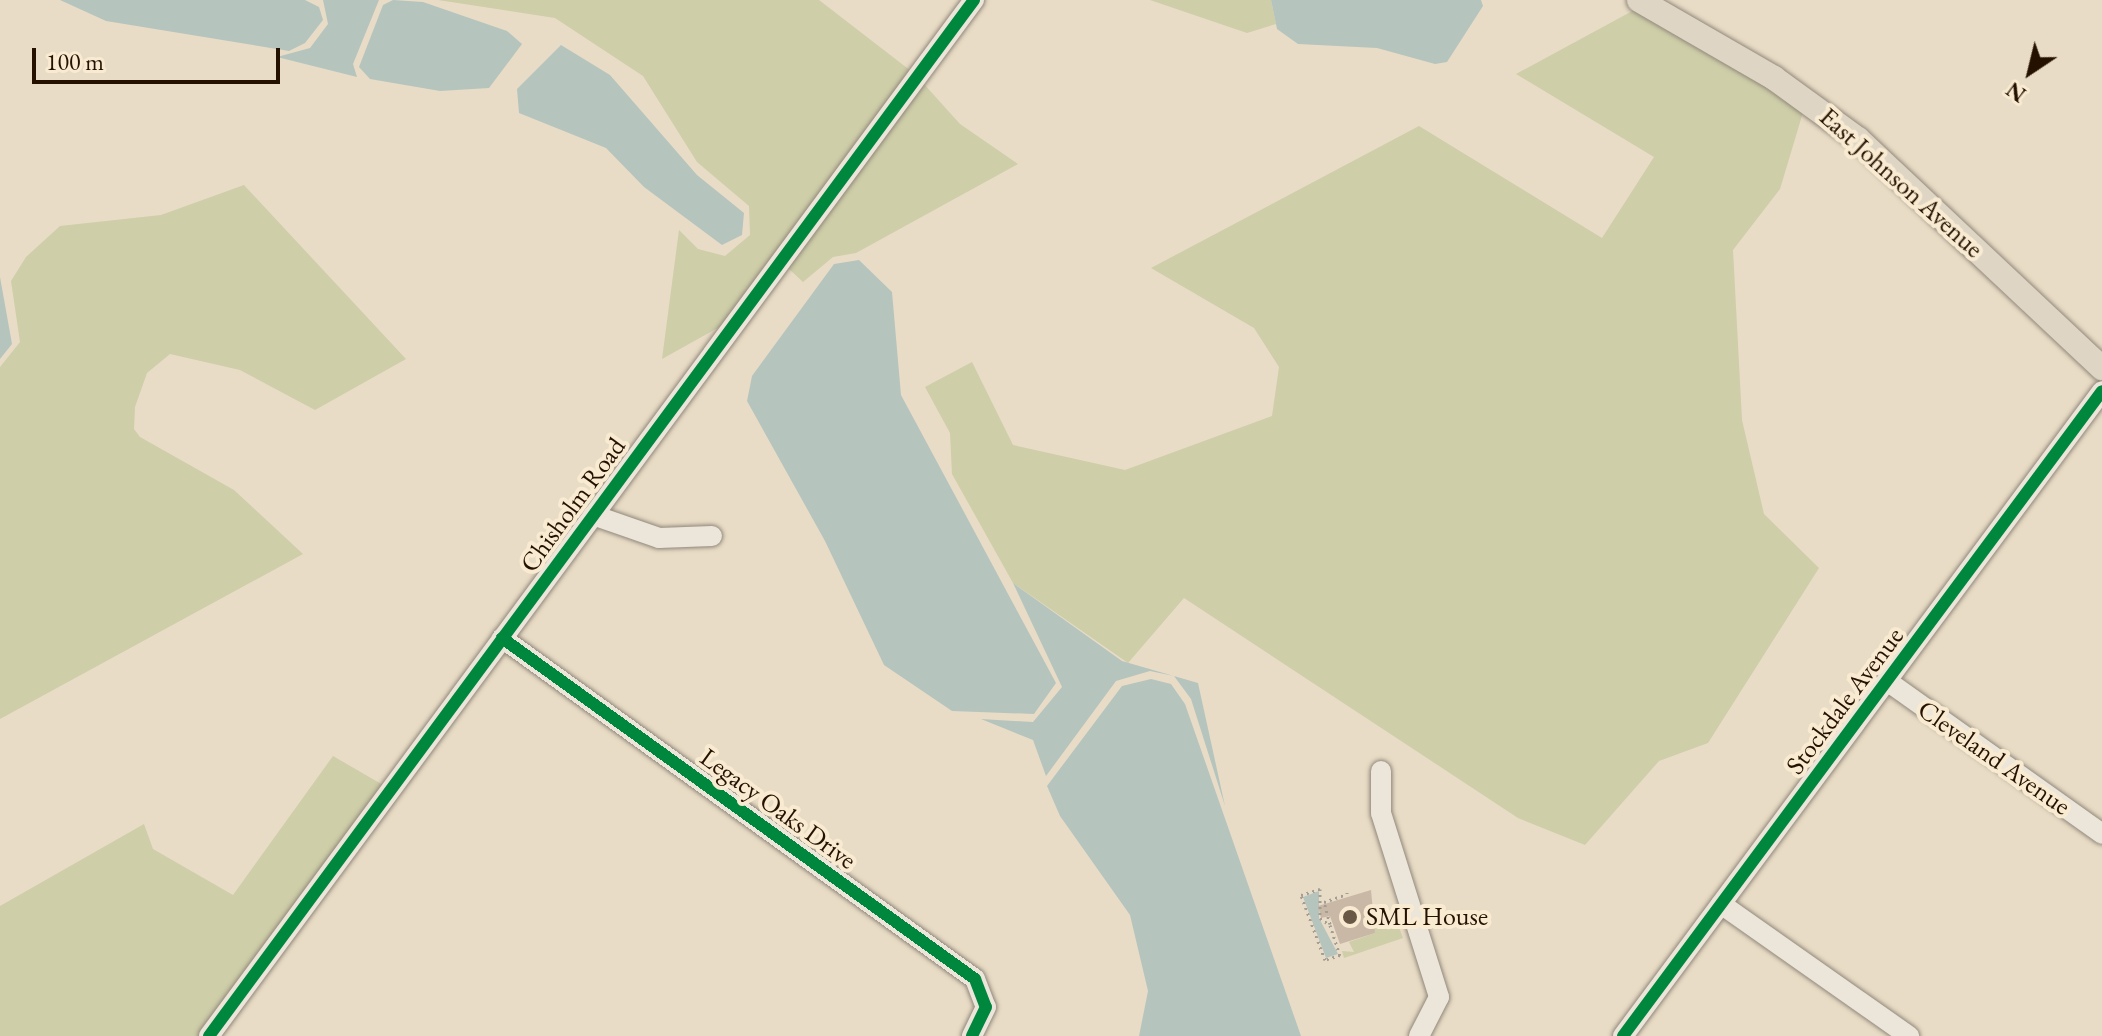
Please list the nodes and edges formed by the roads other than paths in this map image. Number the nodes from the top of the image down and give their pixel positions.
1 (974, 0) edge
2 (1639, 0) edge
3 (1675, 11) edge
4 (2101, 365) edge
5 (2102, 391) edge
6 (593, 515) junction
7 (712, 536) dead end
8 (502, 638) junction
9 (1887, 681) junction
10 (1381, 771) dead end
11 (2102, 834) edge
12 (1721, 904) junction
13 (209, 1036) edge
14 (972, 1036) edge
15 (1419, 1036) edge
16 (1623, 1036) edge
17 (1909, 1036) edge

1 - 6 street, Chisholm Road
2 - 3 main road, East Johnson Avenue
3 - 4 main road, East Johnson Avenue
5 - 9 street, Stockdale Avenue
6 - 7 street
6 - 8 street, Chisholm Road
8 - 13 street, Chisholm Road
8 - 14 street, Legacy Oaks Drive
9 - 11 street, Cleveland Avenue
9 - 12 street, Stockdale Avenue
10 - 15 street
12 - 16 street, Stockdale Avenue
12 - 17 street

